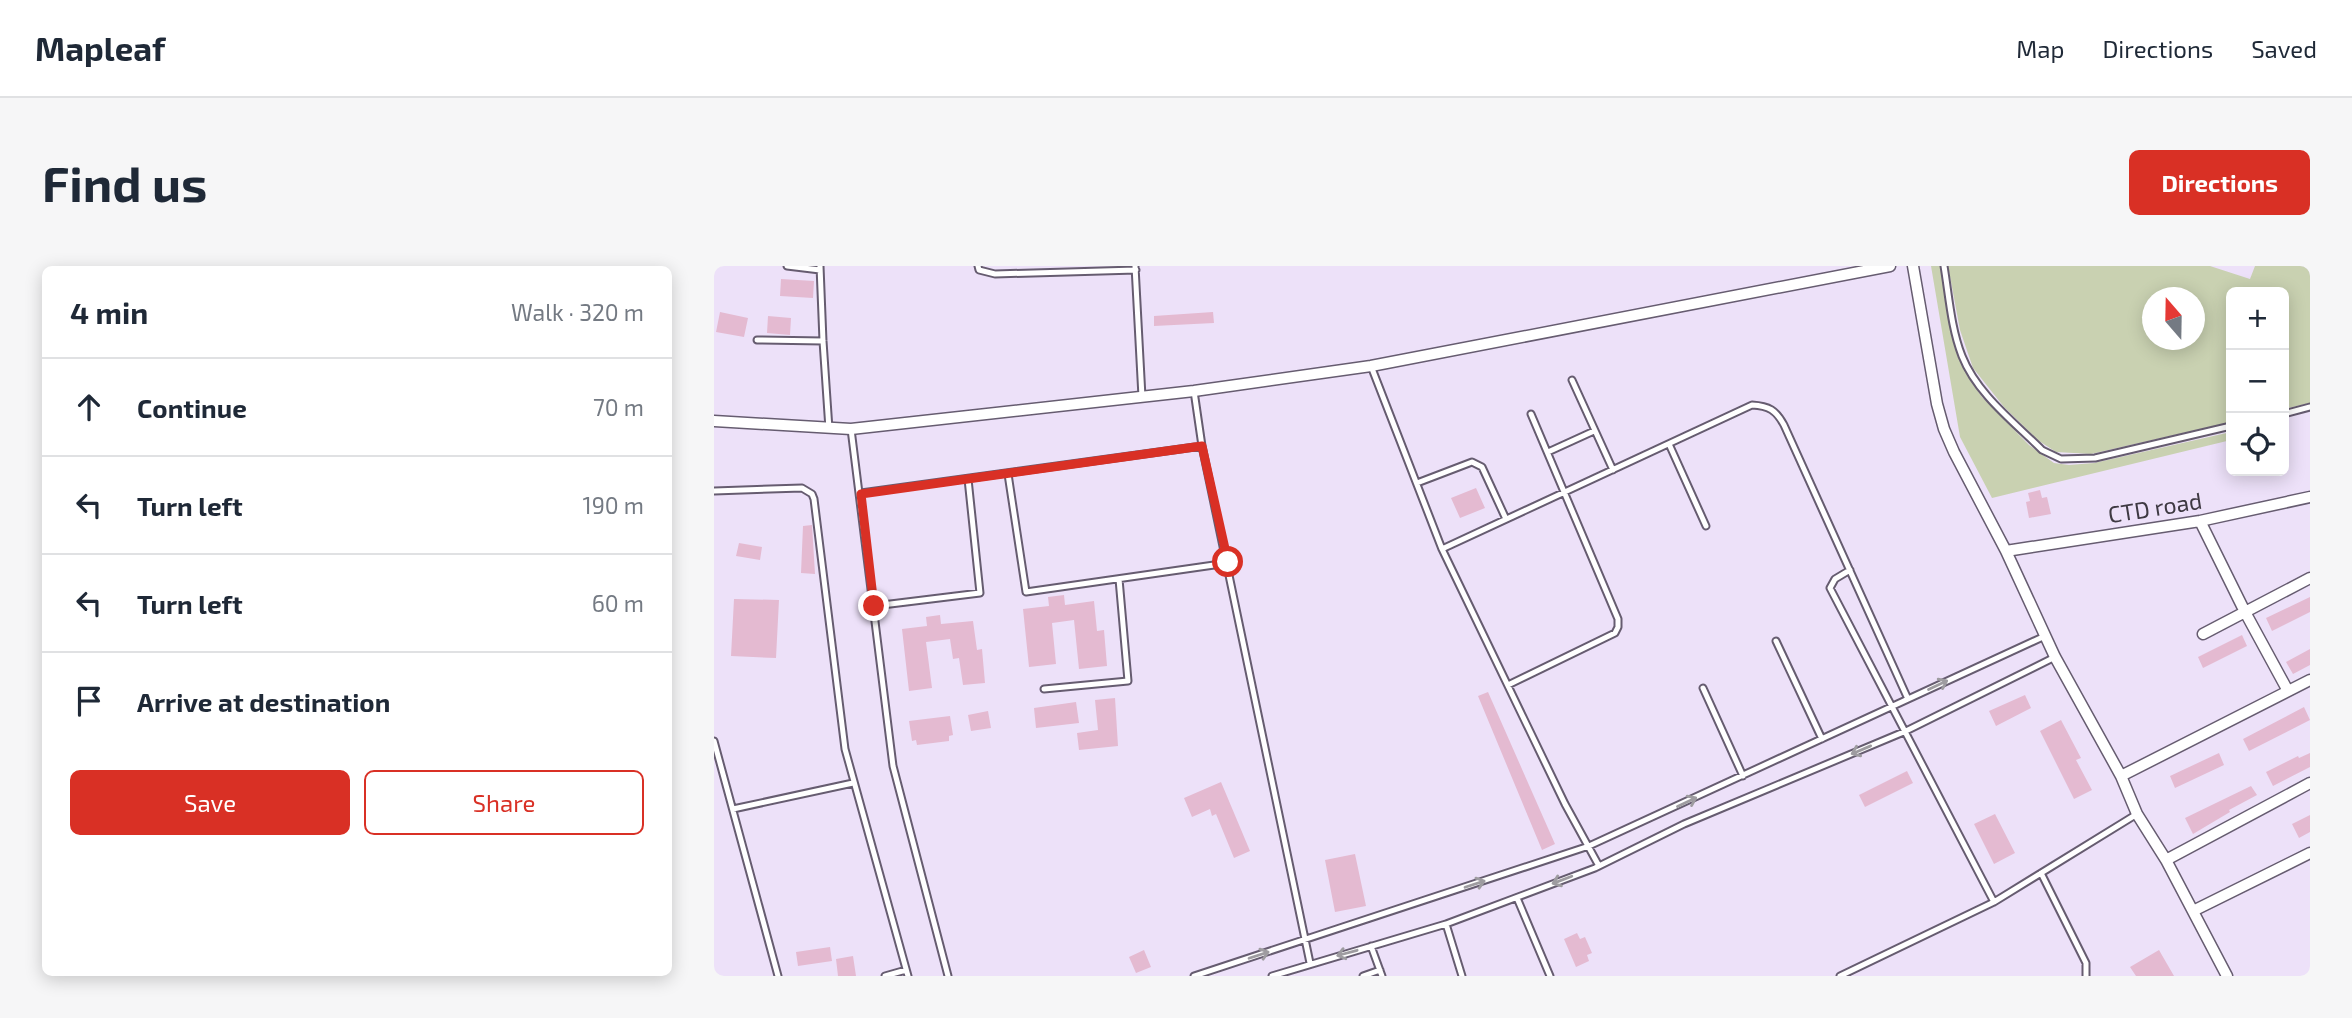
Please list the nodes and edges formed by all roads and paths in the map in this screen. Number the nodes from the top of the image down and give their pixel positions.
1 (787, 266) edge
2 (978, 266) edge
3 (1890, 266) edge
4 (1913, 266) edge
5 (1944, 266) edge
6 (820, 268) edge
7 (1136, 268) edge
8 (757, 340) dead end
9 (823, 341) junction
10 (1371, 366) junction
11 (1572, 380) dead end
12 (1194, 391) junction
13 (1142, 397) junction
14 (2310, 407) edge
15 (2288, 413) edge
16 (1531, 414) dead end
17 (714, 421) edge
18 (2226, 427) edge
19 (829, 429) junction
20 (851, 429) junction
21 (1594, 430) junction
22 (1669, 444) junction
23 (1202, 446) junction
24 (1548, 452) junction
25 (1613, 470) junction
26 (1008, 474) junction
27 (968, 479) junction
28 (1417, 483) junction
29 (714, 491) edge
30 (1566, 492) junction
31 (861, 494) junction
32 (2310, 497) edge
33 (1506, 519) junction
34 (2200, 521) junction
35 (1706, 526) dead end
36 (1442, 549) junction
37 (2006, 551) junction
38 (1228, 562) junction
39 (1850, 570) junction
40 (2310, 578) edge
41 (1119, 579) junction
42 (874, 606) junction
43 (2245, 612) junction
44 (2203, 634) dead end
45 (2045, 636) junction
46 (1776, 641) dead end
47 (2054, 657) junction
48 (2310, 680) edge
49 (1508, 685) junction
50 (1703, 688) dead end
51 (1044, 689) dead end
52 (2288, 691) junction
53 (1908, 699) junction
54 (1892, 706) junction
55 (1906, 731) junction
56 (1822, 739) junction
57 (714, 741) edge
58 (1743, 776) junction
59 (2120, 776) junction
60 (853, 783) junction
61 (2310, 783) edge
62 (733, 809) junction
63 (2137, 814) junction
64 (1590, 846) junction
65 (2310, 853) edge
66 (2166, 860) junction
67 (1599, 866) junction
68 (2041, 873) junction
69 (1517, 898) junction
70 (1994, 902) junction
71 (2193, 911) junction
72 (1446, 924) junction
73 (1305, 940) junction
74 (1371, 946) junction
75 (1310, 963) junction
76 (907, 973) edge
77 (1381, 973) edge
78 (1277, 975) edge
79 (778, 976) edge
80 (885, 976) edge
81 (948, 976) edge
82 (1194, 976) edge
83 (1363, 976) edge
84 (1462, 976) edge
85 (1550, 976) edge
86 (1840, 976) edge
87 (2086, 976) edge
88 (2227, 976) edge

1 - 6 lane
2 - 7 lane
3 - 10 street
4 - 37 street
5 - 18 lane
6 - 9 lane
7 - 13 lane
8 - 9 lane
9 - 19 lane
10 - 12 street
10 - 28 lane
11 - 21 lane
12 - 13 street
12 - 23 lane
13 - 20 street
14 - 15 lane
16 - 24 lane
17 - 19 street
19 - 20 street
20 - 31 lane
21 - 24 lane
21 - 25 lane
22 - 25 lane
22 - 35 lane
22 - 39 lane
23 - 26 lane
23 - 38 lane
24 - 30 lane
25 - 30 lane
26 - 27 lane
26 - 41 lane
27 - 31 lane
27 - 42 lane
28 - 33 lane
28 - 36 lane
29 - 60 lane
30 - 33 lane
30 - 49 lane
31 - 42 lane
32 - 34 street, CTD road
33 - 36 lane
34 - 37 street, CTD road
34 - 43 street
36 - 49 lane
37 - 45 street
38 - 41 lane
38 - 73 lane
39 - 53 lane
39 - 54 lane
40 - 43 street
41 - 51 lane
42 - 81 lane
43 - 44 street
43 - 52 street
45 - 47 street
53 -> 45 lane
46 - 56 lane
47 - 55 lane
47 - 59 street
48 - 52 street
49 - 64 lane
50 - 58 lane
52 - 59 street
53 - 54 lane
54 - 55 lane
54 - 56 lane
55 -> 67 lane
55 - 70 lane
56 - 58 lane
57 - 62 lane
64 -> 58 lane
59 - 63 street
60 - 62 lane
60 - 76 lane
61 - 66 street
62 - 79 lane
63 - 66 street
63 - 68 lane
64 - 67 lane
73 -> 64 lane
65 - 71 street
66 - 71 street
67 -> 69 lane
68 - 70 lane
68 - 87 lane
69 - 72 lane
69 - 85 lane
70 - 86 lane
71 - 88 street
72 - 74 lane
72 - 84 lane
73 - 75 lane
82 -> 73 lane
74 -> 75 lane
74 - 77 lane
75 - 78 lane
76 - 80 lane
77 - 83 lane

